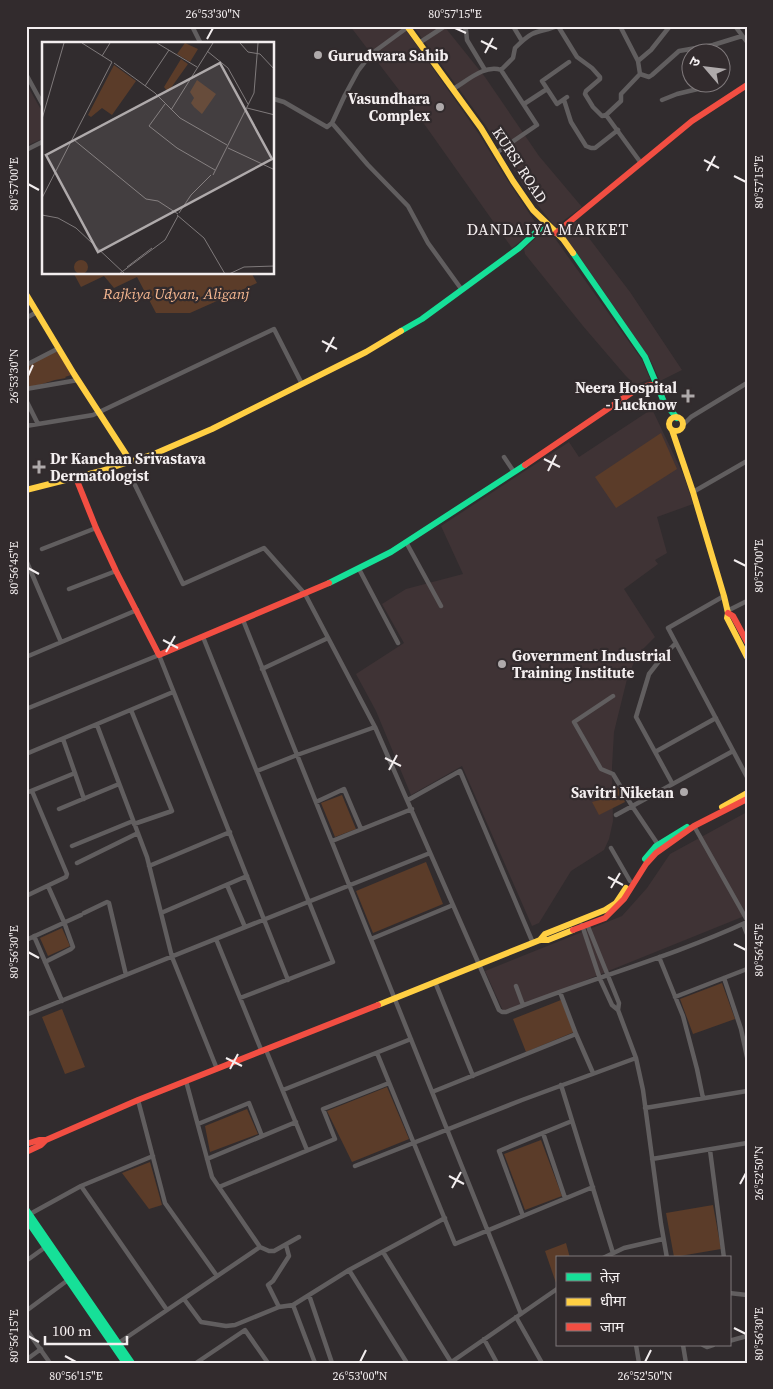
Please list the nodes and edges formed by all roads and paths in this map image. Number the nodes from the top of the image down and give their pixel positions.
1 (192, 26) edge
2 (445, 26) edge
3 (464, 26) edge
4 (513, 26) edge
5 (557, 26) edge
6 (620, 26) edge
7 (670, 26) edge
8 (408, 27) edge
9 (737, 27) edge
10 (742, 36) junction
11 (522, 41) junction
12 (201, 42) edge
13 (420, 42) junction
14 (725, 42) edge
15 (747, 42) edge
16 (680, 51) edge
17 (638, 61) junction
18 (569, 62) dead end
19 (485, 70) junction
20 (501, 70) junction
21 (26, 74) edge
22 (640, 74) junction
23 (747, 85) edge
24 (453, 88) junction
25 (547, 89) junction
26 (685, 92) edge
27 (275, 99) edge
28 (662, 100) dead end
29 (42, 103) edge
30 (524, 104) junction
31 (606, 114) junction
32 (332, 123) junction
33 (618, 130) junction
34 (42, 142) edge
35 (26, 150) edge
36 (496, 153) junction
37 (641, 163) junction
38 (546, 223) junction
39 (556, 233) junction
40 (462, 290) junction
41 (26, 294) edge
42 (37, 312) junction
43 (26, 318) edge
44 (59, 348) junction
45 (26, 365) edge
46 (78, 380) junction
47 (747, 383) edge
48 (302, 384) junction
49 (658, 388) junction
50 (26, 389) edge
51 (26, 400) edge
52 (664, 402) junction
53 (99, 412) junction
54 (691, 417) junction
55 (678, 418) junction
56 (669, 422) junction
57 (38, 424) junction
58 (26, 426) edge
59 (677, 429) junction
60 (504, 457) dead end
61 (747, 461) edge
62 (131, 462) junction
63 (514, 472) junction
64 (76, 478) junction
65 (134, 483) dead end
66 (26, 490) edge
67 (693, 492) junction
68 (96, 528) junction
69 (406, 542) junction
70 (42, 549) dead end
71 (26, 560) edge
72 (359, 569) junction
73 (116, 571) junction
74 (69, 590) dead end
75 (305, 594) junction
76 (724, 596) junction
77 (747, 601) edge
78 (441, 606) dead end
79 (138, 610) junction
80 (727, 612) junction
81 (243, 620) junction
82 (203, 637) junction
83 (328, 638) junction
84 (61, 642) junction
85 (747, 642) edge
86 (398, 643) dead end
87 (676, 643) junction
88 (27, 655) edge
89 (158, 655) junction
90 (747, 657) edge
91 (262, 668) junction
92 (174, 692) junction
93 (613, 696) dead end
94 (26, 709) edge
95 (131, 710) junction
96 (716, 718) junction
97 (97, 724) junction
98 (374, 727) junction
99 (63, 739) junction
100 (733, 751) junction
101 (655, 752) junction
102 (26, 754) edge
103 (297, 755) junction
104 (257, 771) junction
105 (75, 773) junction
106 (747, 776) edge
107 (672, 783) junction
108 (119, 784) junction
109 (32, 791) junction
110 (26, 793) edge
111 (747, 793) edge
112 (84, 799) junction
113 (747, 799) edge
114 (408, 800) junction
115 (316, 802) junction
116 (632, 806) junction
117 (59, 809) dead end
118 (412, 809) junction
119 (616, 815) dead end
120 (134, 822) junction
121 (694, 826) junction
122 (361, 829) junction
123 (230, 832) junction
124 (138, 833) junction
125 (332, 841) junction
126 (72, 846) dead end
127 (659, 847) junction
128 (611, 848) dead end
129 (430, 853) junction
130 (77, 863) dead end
131 (149, 866) junction
132 (247, 876) junction
133 (630, 881) junction
134 (227, 885) junction
135 (48, 886) junction
136 (350, 886) junction
137 (26, 896) edge
138 (309, 902) junction
139 (453, 905) junction
140 (161, 913) junction
141 (265, 920) junction
142 (64, 922) junction
143 (745, 922) edge
144 (584, 924) junction
145 (245, 927) junction
146 (747, 934) edge
147 (34, 936) junction
148 (216, 939) junction
149 (371, 939) junction
150 (26, 940) edge
151 (533, 943) junction
152 (172, 956) junction
153 (659, 957) junction
154 (45, 962) junction
155 (479, 964) junction
156 (747, 969) edge
157 (126, 975) junction
158 (607, 976) junction
159 (600, 978) junction
160 (724, 978) junction
161 (288, 980) junction
162 (435, 982) junction
163 (516, 986) dead end
164 (560, 992) junction
165 (675, 997) junction
166 (240, 998) junction
167 (395, 999) junction
168 (62, 1001) junction
169 (523, 1005) junction
170 (618, 1010) junction
171 (26, 1015) edge
172 (576, 1034) junction
173 (411, 1039) junction
174 (264, 1051) junction
175 (377, 1053) junction
176 (747, 1057) edge
177 (636, 1058) junction
178 (217, 1069) junction
179 (593, 1073) junction
180 (473, 1076) junction
181 (186, 1081) junction
182 (389, 1083) junction
183 (561, 1085) junction
184 (283, 1090) junction
185 (747, 1091) edge
186 (432, 1092) junction
187 (703, 1098) junction
188 (138, 1100) junction
189 (645, 1108) junction
190 (572, 1121) junction
191 (296, 1122) junction
192 (198, 1124) junction
193 (447, 1129) junction
194 (544, 1133) junction
195 (262, 1136) junction
196 (46, 1140) junction
197 (414, 1142) junction
198 (747, 1143) edge
199 (26, 1144) edge
200 (307, 1150) junction
201 (710, 1150) junction
202 (26, 1152) edge
203 (153, 1156) junction
204 (207, 1159) junction
205 (652, 1159) junction
206 (355, 1166) dead end
207 (81, 1186) junction
208 (219, 1187) junction
209 (593, 1187) junction
210 (565, 1198) junction
211 (27, 1214) edge
212 (523, 1216) junction
213 (445, 1218) junction
214 (488, 1230) junction
215 (299, 1237) dead end
216 (664, 1239) junction
217 (286, 1245) junction
218 (48, 1246) junction
219 (260, 1247) junction
220 (383, 1252) junction
221 (615, 1252) junction
222 (607, 1256) edge
223 (617, 1256) edge
224 (667, 1256) edge
225 (724, 1256) edge
226 (26, 1261) edge
227 (349, 1270) junction
228 (216, 1276) junction
229 (68, 1280) junction
230 (556, 1290) edge
231 (730, 1293) edge
232 (309, 1295) junction
233 (747, 1295) edge
234 (184, 1298) junction
235 (293, 1305) junction
236 (279, 1307) junction
237 (167, 1310) junction
238 (26, 1311) edge
239 (521, 1314) junction
240 (516, 1318) junction
241 (26, 1329) edge
242 (747, 1336) edge
243 (484, 1339) junction
244 (730, 1341) edge
245 (116, 1344) junction
246 (636, 1346) edge
247 (683, 1346) edge
248 (41, 1349) junction
249 (26, 1360) edge
250 (200, 1362) edge
251 (266, 1362) edge
252 (450, 1362) edge
253 (50, 1363) edge
254 (124, 1363) edge
255 (132, 1363) edge
256 (314, 1363) edge
257 (332, 1363) edge
258 (407, 1363) edge
259 (497, 1363) edge
260 (542, 1363) edge
261 (639, 1363) edge
262 (686, 1363) edge

1 - 12 street
2 - 13 street
3 - 19 street
4 - 11 street
5 - 11 street
5 - 31 street
6 - 17 street
7 - 17 street
8 - 13 main road, KURSI ROAD
8 - 32 street
9 - 10 street
10 - 14 street
10 - 15 street
11 - 20 street
13 - 24 main road, KURSI ROAD
16 - 22 street
17 - 22 street
18 - 25 street
19 - 20 street
19 - 24 street
20 - 30 street
21 - 29 street
22 - 31 street
23 - 37 main road
24 - 36 main road, KURSI ROAD
25 - 30 street
25 - 33 street
26 - 28 street
27 - 32 street
30 - 36 street
31 - 33 street
32 - 40 street
33 - 37 street
34 - 35 street
36 - 38 main road, KURSI ROAD
37 - 39 main road
38 - 39 main road, KURSI ROAD
38 - 40 main road
39 - 49 main road, KURSI ROAD
40 - 48 main road
41 - 42 main road
42 - 43 street
42 - 44 main road
44 - 45 street
44 - 46 main road
46 - 50 street
46 - 53 main road
47 - 54 street
48 - 53 street
48 - 62 main road
49 - 52 main road, KURSI ROAD
49 - 63 main road
51 - 57 street
52 - 55 main road, KURSI ROAD
52 - 56 main road
53 - 57 street
53 - 62 main road
54 - 55 street
54 - 59 street
55 - 56 main road
55 - 59 main road
56 - 59 main road
57 - 58 street
59 - 67 main road
60 - 63 street
61 - 67 street
62 - 64 main road
63 - 69 main road
64 - 66 main road
64 - 68 main road
65 - 75 street
67 - 76 main road
68 - 70 street
68 - 73 main road
69 - 72 main road
69 - 78 street
71 - 84 street
72 - 75 main road
72 - 86 street
73 - 74 street
73 - 79 main road
75 - 81 main road
75 - 83 street
76 - 80 main road
76 - 87 street
77 - 80 street
79 - 84 street
79 - 89 main road
80 - 85 main road
80 - 90 main road
81 - 82 main road
81 - 91 street
82 - 89 main road
82 - 104 street
83 - 91 street
83 - 98 street
84 - 88 street
87 - 96 street
87 - 101 street
89 - 92 street
89 - 94 street
91 - 103 street
92 - 95 street
92 - 123 street
93 - 116 street
95 - 97 street
95 - 120 street
96 - 100 street
96 - 101 street
97 - 99 street
97 - 108 street
98 - 103 street
98 - 114 street
99 - 102 street
99 - 105 street
100 - 106 street
100 - 107 street
101 - 107 street
103 - 104 street
103 - 115 street
104 - 138 street
105 - 109 street
105 - 112 street
107 - 116 street
108 - 112 street
108 - 120 street
109 - 110 street
109 - 135 street
111 - 127 main road
112 - 117 street
113 - 121 main road
114 - 118 street
114 - 151 street
115 - 122 street
115 - 125 street
116 - 119 street
116 - 127 street
118 - 122 street
118 - 129 street
120 - 124 street
120 - 126 street
121 - 127 main road
121 - 143 street
122 - 125 street
123 - 131 street
123 - 132 street
124 - 130 street
124 - 131 street
125 - 136 street
127 - 133 main road
127 - 144 main road
128 - 133 street
129 - 136 street
129 - 139 street
131 - 140 street
132 - 134 street
132 - 141 street
133 - 144 main road
134 - 140 street
134 - 145 street
135 - 137 street
135 - 142 street
136 - 138 street
136 - 149 street
138 - 141 street
138 - 161 street
139 - 149 street
139 - 155 street
140 - 152 street
141 - 145 street
141 - 161 street
142 - 147 street
142 - 154 street
142 - 157 street
143 - 146 street
143 - 153 street
144 - 151 main road
144 - 158 street
144 - 159 street
145 - 148 street
147 - 150 street
147 - 154 street
148 - 152 street
148 - 166 street
149 - 167 street
151 - 155 main road
152 - 157 street
152 - 178 street
153 - 158 street
153 - 165 street
154 - 168 street
155 - 162 main road
155 - 169 street
156 - 160 street
157 - 168 street
158 - 159 street
158 - 170 street
159 - 164 street
159 - 170 street
160 - 165 street
160 - 176 street
161 - 166 street
162 - 167 main road
162 - 180 street
163 - 169 street
164 - 169 street
164 - 172 street
165 - 187 street
166 - 174 street
167 - 173 street
167 - 174 main road
168 - 171 street
170 - 177 street
172 - 179 street
172 - 180 street
173 - 175 street
173 - 186 street
174 - 178 main road
174 - 184 street
175 - 182 street
175 - 184 street
177 - 179 street
177 - 189 street
178 - 181 main road
179 - 183 street
180 - 186 street
181 - 188 main road
181 - 192 street
182 - 197 street
182 - 200 street
183 - 190 street
183 - 193 street
184 - 191 street
185 - 187 street
186 - 193 street
187 - 189 street
188 - 196 main road
188 - 203 street
189 - 205 street
190 - 194 street
190 - 209 street
191 - 195 street
191 - 200 street
192 - 195 street
192 - 204 street
193 - 197 street
193 - 214 street
194 - 210 street
194 - 212 street
195 - 204 street
196 - 199 main road
196 - 202 main road
197 - 206 street
197 - 213 street
198 - 201 street
200 - 208 street
201 - 205 street
201 - 225 street
203 - 207 street
203 - 228 street
204 - 208 street
205 - 216 street
207 - 211 street
207 - 237 street
208 - 219 street
209 - 210 street
209 - 221 street
210 - 212 street
211 - 218 main road
212 - 214 street
213 - 214 street
213 - 220 street
214 - 239 street
215 - 217 street
216 - 221 street
216 - 224 street
217 - 219 street
217 - 236 street
218 - 226 street
218 - 229 main road
218 - 245 main road
219 - 228 street
220 - 227 street
220 - 252 street
221 - 222 street
221 - 223 street
227 - 232 street
227 - 258 street
228 - 234 street
229 - 238 street
229 - 245 main road
230 - 239 street
231 - 233 street
232 - 235 street
232 - 257 street
234 - 236 street
234 - 237 street
235 - 236 street
235 - 256 street
237 - 245 street
239 - 240 street
240 - 243 street
240 - 260 street
241 - 248 street
242 - 244 street
243 - 252 street
243 - 259 street
245 - 254 main road
245 - 255 main road
246 - 261 street
247 - 262 street
248 - 249 street
248 - 253 street
250 - 251 street

